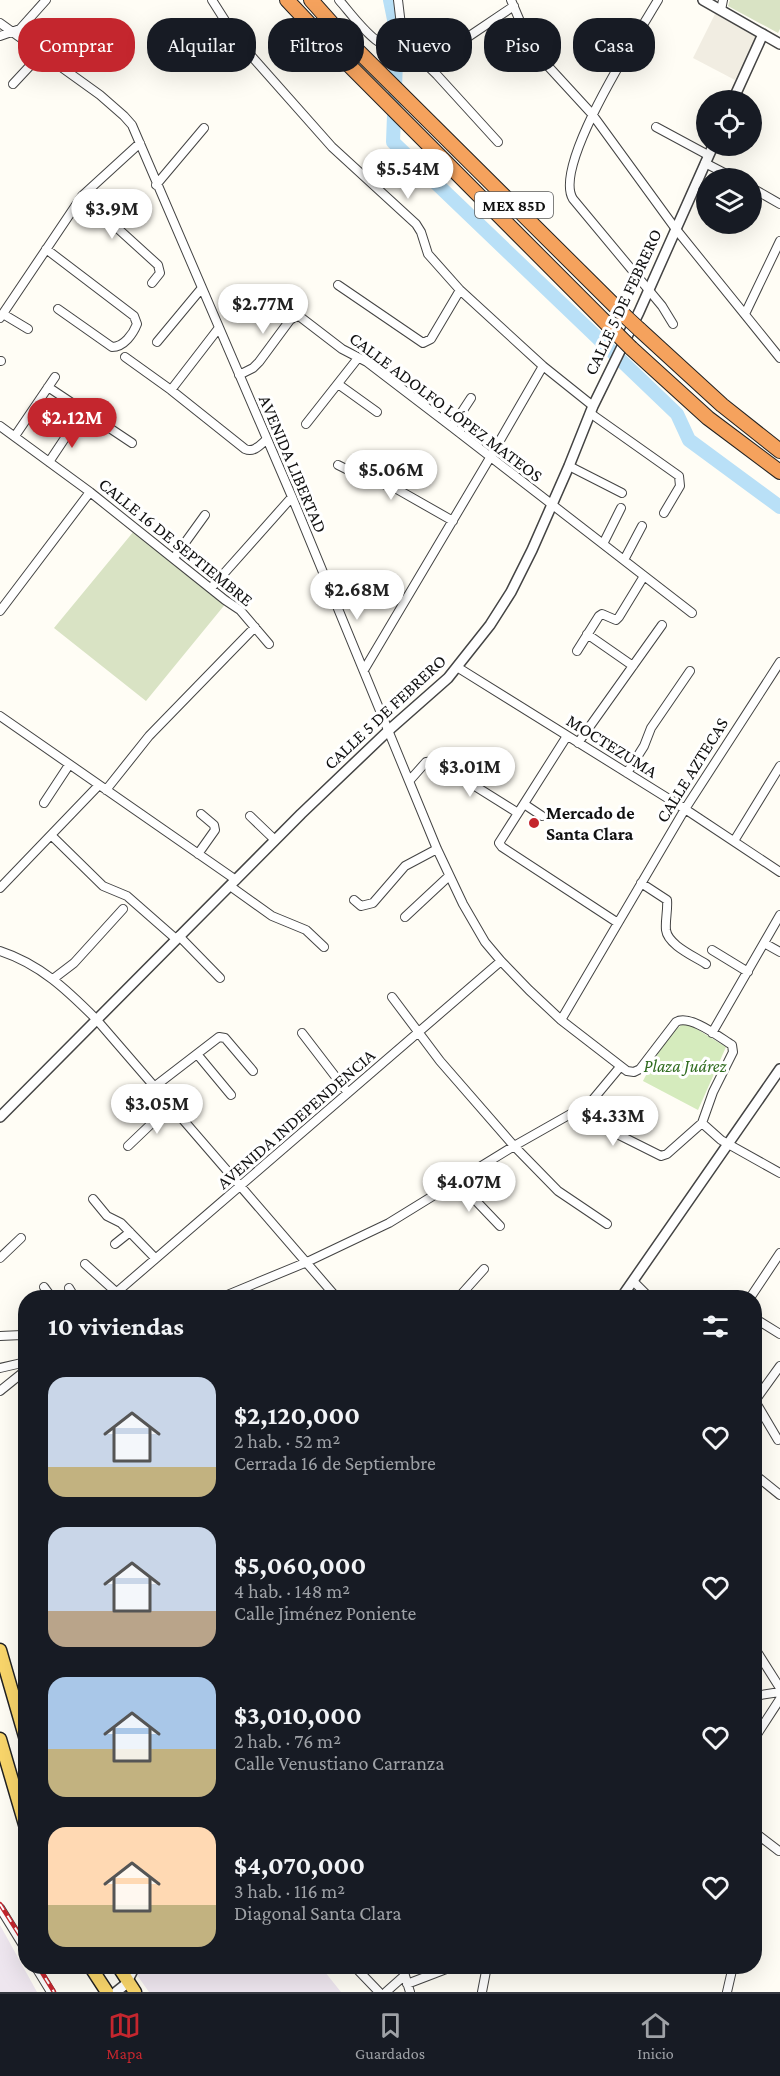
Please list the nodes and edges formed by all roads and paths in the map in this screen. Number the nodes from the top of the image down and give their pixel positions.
1 (46, 0) edge
2 (212, 0) edge
3 (287, 0) edge
4 (311, 0) edge
5 (339, 0) edge
6 (398, 0) edge
7 (658, 0) edge
8 (703, 0) edge
9 (513, 3) edge
10 (722, 5) edge
11 (400, 18) edge
12 (648, 18) edge
13 (0, 23) edge
14 (10, 32) junction
15 (472, 34) edge
16 (763, 34) junction
17 (0, 36) edge
18 (18, 38) edge
19 (376, 40) edge
20 (780, 44) edge
21 (24, 72) edge
22 (66, 72) edge
23 (429, 72) edge
24 (616, 72) edge
25 (13, 84) dead end
26 (738, 90) edge
27 (592, 114) junction
28 (656, 127) dead end
29 (204, 128) dead end
30 (498, 142) dead end
31 (140, 143) junction
32 (708, 156) edge
33 (706, 159) junction
34 (719, 168) edge
35 (156, 185) junction
36 (762, 194) edge
37 (82, 196) junction
38 (780, 204) edge
39 (675, 228) junction
40 (780, 241) edge
41 (46, 249) junction
42 (152, 284) dead end
43 (339, 285) dead end
44 (201, 289) junction
45 (460, 290) junction
46 (648, 291) junction
47 (58, 309) dead end
48 (745, 314) junction
49 (2, 316) edge
50 (673, 324) dead end
51 (28, 329) dead end
52 (218, 329) junction
53 (157, 342) dead end
54 (625, 350) junction
55 (125, 357) dead end
56 (358, 357) junction
57 (780, 358) edge
58 (543, 366) junction
59 (240, 375) junction
60 (55, 377) dead end
61 (338, 384) junction
62 (48, 387) junction
63 (171, 390) junction
64 (471, 398) dead end
65 (592, 410) junction
66 (377, 412) dead end
67 (75, 423) dead end
68 (306, 424) dead end
69 (0, 426) edge
70 (452, 427) junction
71 (15, 436) junction
72 (267, 439) junction
73 (132, 442) dead end
74 (780, 451) edge
75 (387, 456) dead end
76 (491, 456) junction
77 (49, 462) junction
78 (338, 465) dead end
79 (569, 466) junction
80 (780, 472) edge
81 (374, 481) junction
82 (90, 492) junction
83 (622, 493) dead end
84 (292, 497) junction
85 (552, 505) junction
86 (621, 508) dead end
87 (664, 513) dead end
88 (205, 515) dead end
89 (453, 521) junction
90 (642, 526) dead end
91 (603, 544) junction
92 (174, 558) junction
93 (624, 560) junction
94 (644, 576) junction
95 (211, 588) junction
96 (0, 611) edge
97 (692, 613) dead end
98 (662, 624) dead end
99 (255, 627) junction
100 (587, 634) junction
101 (269, 644) dead end
102 (577, 651) dead end
103 (780, 662) edge
104 (633, 666) junction
105 (458, 667) junction
106 (364, 670) junction
107 (690, 671) dead end
108 (0, 716) edge
109 (388, 730) junction
110 (567, 736) junction
111 (578, 743) junction
112 (69, 765) junction
113 (780, 765) edge
114 (627, 773) junction
115 (410, 780) junction
116 (99, 785) junction
117 (106, 790) junction
118 (44, 803) dead end
119 (524, 804) junction
120 (685, 809) junction
121 (518, 813) junction
122 (201, 814) dead end
123 (250, 816) dead end
124 (542, 816) dead end
125 (51, 835) junction
126 (275, 840) junction
127 (734, 841) junction
128 (437, 849) junction
129 (198, 854) junction
130 (780, 872) edge
131 (449, 876) junction
132 (233, 883) junction
133 (641, 884) junction
134 (0, 888) edge
135 (354, 900) dead end
136 (123, 909) dead end
137 (780, 915) edge
138 (405, 917) dead end
139 (618, 923) junction
140 (178, 937) junction
141 (764, 943) junction
142 (324, 947) dead end
143 (712, 950) dead end
144 (0, 951) edge
145 (780, 952) edge
146 (501, 961) junction
147 (706, 964) dead end
148 (748, 972) junction
149 (220, 978) dead end
150 (53, 979) junction
151 (392, 997) dead end
152 (96, 1019) junction
153 (561, 1020) junction
154 (302, 1033) dead end
155 (418, 1033) junction
156 (712, 1034) junction
157 (197, 1054) junction
158 (620, 1067) junction
159 (780, 1069) edge
160 (253, 1071) dead end
161 (154, 1087) junction
162 (348, 1093) junction
163 (231, 1095) dead end
164 (170, 1106) junction
165 (573, 1112) junction
166 (0, 1117) edge
167 (702, 1123) junction
168 (728, 1144) junction
169 (128, 1146) dead end
170 (514, 1146) junction
171 (780, 1173) edge
172 (457, 1181) junction
173 (240, 1186) junction
174 (93, 1199) dead end
175 (607, 1224) dead end
176 (500, 1226) dead end
177 (130, 1232) junction
178 (21, 1238) dead end
179 (115, 1244) dead end
180 (780, 1253) edge
181 (0, 1258) edge
182 (155, 1258) junction
183 (306, 1262) junction
184 (85, 1264) dead end
185 (483, 1269) dead end
186 (633, 1281) junction
187 (44, 1287) dead end
188 (46, 1290) edge
189 (108, 1290) edge
190 (119, 1290) edge
191 (239, 1290) edge
192 (330, 1290) edge
193 (465, 1290) edge
194 (627, 1290) edge
195 (642, 1290) edge
196 (755, 1290) edge
197 (762, 1323) edge
198 (780, 1334) edge
199 (18, 1335) edge
200 (0, 1336) edge
201 (18, 1364) edge
202 (780, 1366) edge
203 (0, 1368) edge
204 (18, 1376) edge
205 (0, 1391) edge
206 (762, 1392) edge
207 (762, 1414) edge
208 (778, 1440) dead end
209 (762, 1480) edge
210 (780, 1495) edge
211 (0, 1650) edge
212 (762, 1660) edge
213 (780, 1690) edge
214 (762, 1694) edge
215 (780, 1700) edge
216 (18, 1712) edge
217 (762, 1727) edge
218 (0, 1739) edge
219 (18, 1801) edge
220 (762, 1838) edge
221 (779, 1851) edge
222 (0, 1908) edge
223 (18, 1937) edge
224 (40, 1974) edge
225 (95, 1974) edge
226 (123, 1974) edge
227 (131, 1974) edge
228 (362, 1974) edge
229 (433, 1974) edge
230 (486, 1974) edge
231 (731, 1974) edge
232 (128, 1981) junction
233 (407, 1984) edge
234 (51, 1992) edge
235 (107, 1992) edge
236 (116, 1992) edge
237 (135, 1992) edge
238 (379, 1992) edge
239 (386, 1992) edge
240 (482, 1992) edge
241 (727, 1992) edge

1 - 14 street
2 - 45 street
3 - 54 highway, MEX 85D, bridge
4 - 74 highway, MEX 85D, bridge
5 - 19 street
6 - 11 street
7 - 12 street
8 - 10 street
9 - 15 street
9 - 27 street
10 - 16 street
13 - 14 street, AVENIDA LIBERTAD
14 - 17 street
14 - 18 street, AVENIDA LIBERTAD
16 - 20 street
16 - 26 street
21 - 25 street
22 - 31 street, AVENIDA LIBERTAD
23 - 30 street
24 - 27 street
27 - 39 street
27 - 46 street
28 - 33 street
29 - 35 street
31 - 35 street, AVENIDA LIBERTAD
31 - 37 street
32 - 33 street, CALLE 5 DE FEBRERO
33 - 34 street
33 - 39 street, CALLE 5 DE FEBRERO
35 - 44 street, AVENIDA LIBERTAD
36 - 38 street
37 - 41 street
37 - 42 street
39 - 46 street, CALLE 5 DE FEBRERO
39 - 48 street
40 - 48 street
41 - 47 street
41 - 49 street
43 - 45 street
44 - 52 street, AVENIDA LIBERTAD
44 - 53 street
45 - 58 street
46 - 50 street
46 - 54 street, CALLE 5 DE FEBRERO
48 - 57 street
49 - 51 street
52 - 59 street, AVENIDA LIBERTAD
52 - 63 street
54 - 65 street, CALLE 5 DE FEBRERO
54 - 80 highway, MEX 85D
55 - 63 street
56 - 59 street, CALLE ADOLFO LÓPEZ MATEOS
56 - 61 street
56 - 70 street, CALLE ADOLFO LÓPEZ MATEOS
58 - 65 street
58 - 76 street
59 - 72 street, AVENIDA LIBERTAD
60 - 62 street
61 - 66 street
61 - 68 street
62 - 71 street
62 - 73 street
63 - 72 street
64 - 70 street
65 - 79 street, CALLE 5 DE FEBRERO
65 - 87 street
67 - 77 street
69 - 71 street, CALLE 16 DE SEPTIEMBRE
70 - 76 street, CALLE ADOLFO LÓPEZ MATEOS
71 - 77 street, CALLE 16 DE SEPTIEMBRE
72 - 84 street, AVENIDA LIBERTAD
75 - 81 street
76 - 85 street, CALLE ADOLFO LÓPEZ MATEOS
76 - 89 street
77 - 82 street, CALLE 16 DE SEPTIEMBRE
78 - 81 street
79 - 83 street
79 - 85 street, CALLE 5 DE FEBRERO
81 - 89 street
82 - 92 street, CALLE 16 DE SEPTIEMBRE
82 - 96 street
84 - 95 street
84 - 106 street, AVENIDA LIBERTAD
85 - 91 street, CALLE ADOLFO LÓPEZ MATEOS
85 - 105 street, CALLE 5 DE FEBRERO
86 - 91 street
88 - 92 street
89 - 106 street
90 - 93 street
91 - 93 street, CALLE ADOLFO LÓPEZ MATEOS
92 - 95 street, CALLE 16 DE SEPTIEMBRE
93 - 94 street, CALLE ADOLFO LÓPEZ MATEOS
94 - 97 street, CALLE ADOLFO LÓPEZ MATEOS
94 - 100 street
95 - 99 street, CALLE 16 DE SEPTIEMBRE
98 - 104 street
99 - 101 street, CALLE 16 DE SEPTIEMBRE
99 - 117 street
100 - 102 street
100 - 104 street
103 - 120 street, CALLE AZTECAS
104 - 111 street
105 - 109 street, CALLE 5 DE FEBRERO
105 - 110 street, MOCTEZUMA
106 - 109 street, AVENIDA LIBERTAD
107 - 114 street
108 - 112 street
109 - 115 street, AVENIDA LIBERTAD
109 - 126 street, CALLE 5 DE FEBRERO
110 - 111 street, MOCTEZUMA
110 - 119 street
111 - 114 street, MOCTEZUMA
112 - 116 street
112 - 118 street
113 - 127 street
114 - 120 street, MOCTEZUMA
115 - 121 street
115 - 128 street, AVENIDA LIBERTAD
116 - 117 street
116 - 125 street
117 - 129 street
119 - 121 street
119 - 124 street
120 - 127 street, MOCTEZUMA
120 - 133 street, CALLE AZTECAS
121 - 139 street
122 - 129 street
123 - 126 street
125 - 134 street
125 - 140 street
126 - 132 street, CALLE 5 DE FEBRERO
127 - 130 street, MOCTEZUMA
128 - 131 street, AVENIDA LIBERTAD
128 - 135 street
129 - 132 street
131 - 138 street
131 - 146 street, AVENIDA LIBERTAD
132 - 140 street, CALLE 5 DE FEBRERO
132 - 142 street
133 - 139 street, CALLE AZTECAS
133 - 147 street
136 - 150 street
137 - 141 street
139 - 153 street, CALLE AZTECAS
140 - 149 street
140 - 152 street, CALLE 5 DE FEBRERO
141 - 145 street
141 - 148 street
143 - 148 street
144 - 150 street
146 - 153 street, AVENIDA LIBERTAD
146 - 155 street, AVENIDA INDEPENDENCIA
148 - 156 street
150 - 152 street
151 - 155 street
152 - 161 street
152 - 166 street, CALLE 5 DE FEBRERO
153 - 158 street, AVENIDA LIBERTAD
154 - 162 street
155 - 162 street, AVENIDA INDEPENDENCIA
155 - 170 street
156 - 158 street, AVENIDA LIBERTAD
156 - 167 street
157 - 160 street
157 - 161 street
157 - 163 street
158 - 165 street
159 - 168 street
161 - 164 street
162 - 173 street, AVENIDA INDEPENDENCIA
164 - 169 street
164 - 173 street
165 - 167 street
165 - 170 street
167 - 168 street
168 - 171 street
168 - 186 street
170 - 172 street
170 - 175 street
172 - 176 street
172 - 183 street
173 - 182 street, AVENIDA INDEPENDENCIA
173 - 183 street
174 - 177 street
177 - 179 street
177 - 182 street
178 - 181 street
180 - 196 street
182 - 190 street, AVENIDA INDEPENDENCIA
183 - 191 street
183 - 192 street
184 - 189 street
185 - 193 street
186 - 194 street
186 - 195 street
187 - 188 street
197 - 198 street
199 - 200 street
201 - 203 street
202 - 206 street
204 - 205 street
207 - 208 street
209 - 210 street
211 - 216 main road
212 - 213 street
213 - 214 street
215 - 217 street
218 - 219 main road
220 - 221 street
222 - 223 street
224 - 234 street
225 - 235 main road
226 - 232 main road
227 - 232 street
228 - 238 street
229 - 233 street
230 - 240 street
231 - 241 street
232 - 236 street
232 - 237 main road
233 - 239 street

